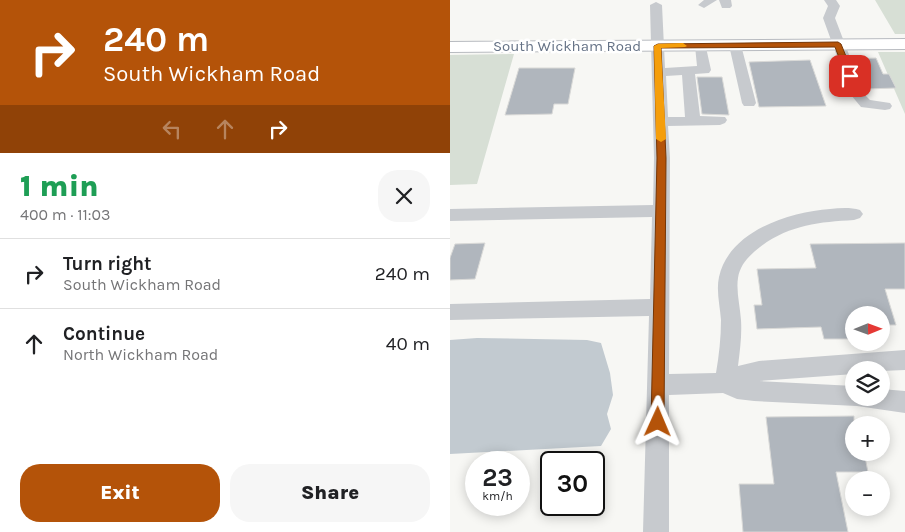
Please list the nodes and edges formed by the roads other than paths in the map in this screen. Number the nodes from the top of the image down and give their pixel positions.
1 (830, 0) edge
2 (657, 2) edge
3 (838, 44) junction
4 (905, 44) edge
5 (707, 45) junction
6 (735, 45) junction
7 (658, 46) junction
8 (450, 47) edge
9 (688, 71) junction
10 (658, 72) junction
11 (749, 102) dead end
12 (885, 106) dead end
13 (720, 120) dead end
14 (693, 121) junction
15 (660, 122) junction
16 (661, 211) junction
17 (854, 214) dead end
18 (450, 215) edge
19 (659, 307) junction
20 (450, 312) edge
21 (905, 360) edge
22 (725, 383) junction
23 (658, 385) junction
24 (845, 396) edge
25 (890, 401) edge
26 (905, 402) edge
27 (656, 532) edge

1 - 3 street
2 - 7 street
3 - 4 main road, South Wickham Road
3 - 6 main road, South Wickham Road
3 - 12 street
5 - 6 main road, South Wickham Road
5 - 7 main road, South Wickham Road
5 - 9 street
6 - 11 street
7 - 8 main road, South Wickham Road
7 - 10 street
9 - 10 street
9 - 14 street
10 - 15 street
13 - 14 street
14 - 15 street
15 - 16 street
16 - 18 street
16 - 19 street
17 - 22 street
19 - 20 street
19 - 23 street
21 - 22 street
22 - 23 street
22 - 24 street
23 - 27 street
25 - 26 street

